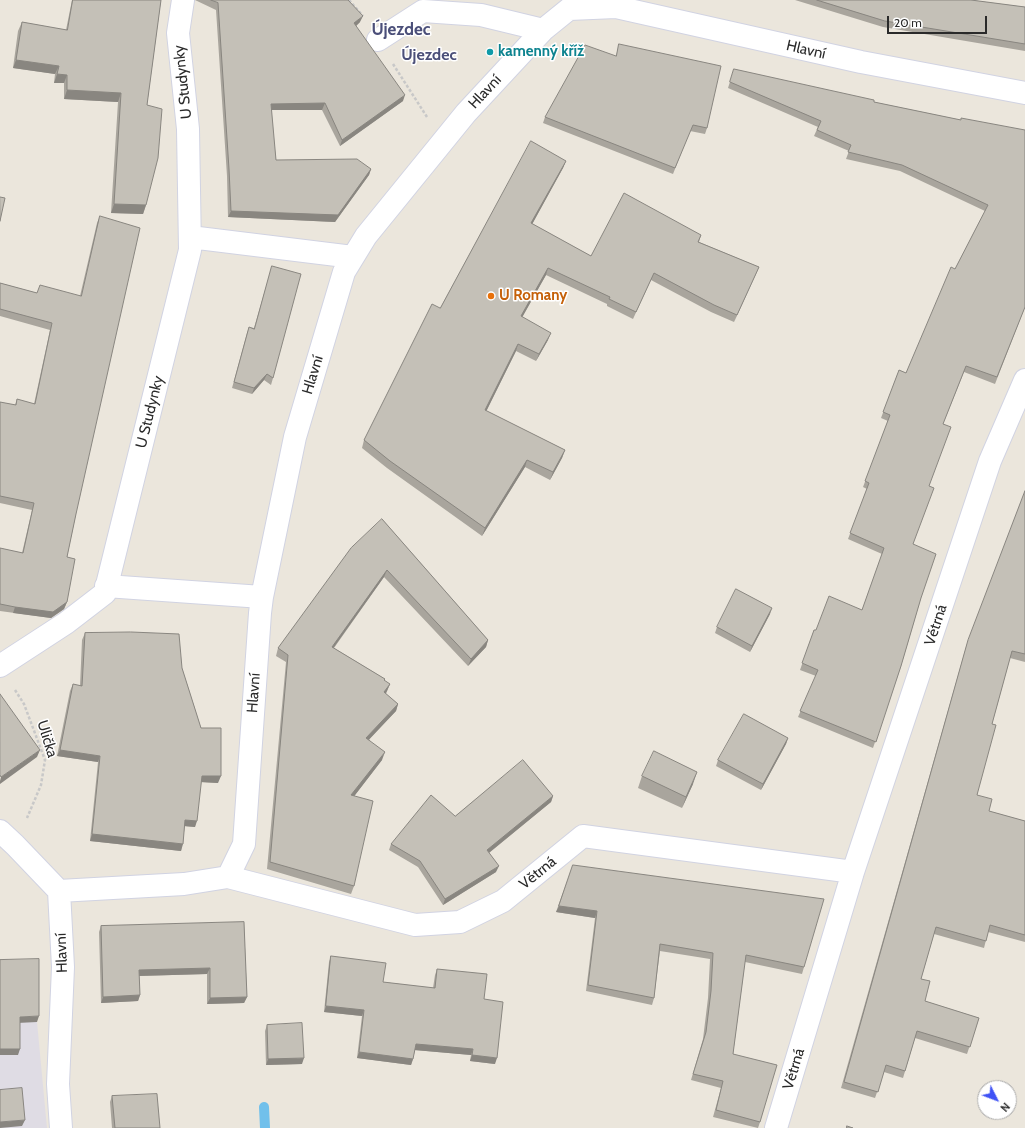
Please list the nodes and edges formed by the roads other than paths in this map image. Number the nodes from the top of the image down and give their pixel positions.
1 (183, 0) edge
2 (594, 4) edge
3 (543, 30) junction
4 (378, 40) road end
5 (1025, 93) edge
6 (190, 237) junction
7 (353, 258) junction
8 (1025, 380) edge
9 (106, 586) junction
10 (262, 597) junction
11 (0, 666) edge
12 (8, 838) edge
13 (853, 872) junction
14 (228, 877) junction
15 (59, 891) junction
16 (61, 1128) edge
17 (776, 1128) edge

1 - 6 street, U Studynky
2 - 3 street, Hlavní
2 - 5 street, Hlavní
3 - 4 street
3 - 7 street, Hlavní
6 - 7 street
6 - 9 street, U Studynky
7 - 10 street, Hlavní
8 - 13 street, Větrná
9 - 10 street
9 - 11 street, U Studynky
10 - 14 street, Hlavní
12 - 15 street
13 - 14 street, Větrná
13 - 17 street, Větrná
14 - 15 street
15 - 16 street, Hlavní

